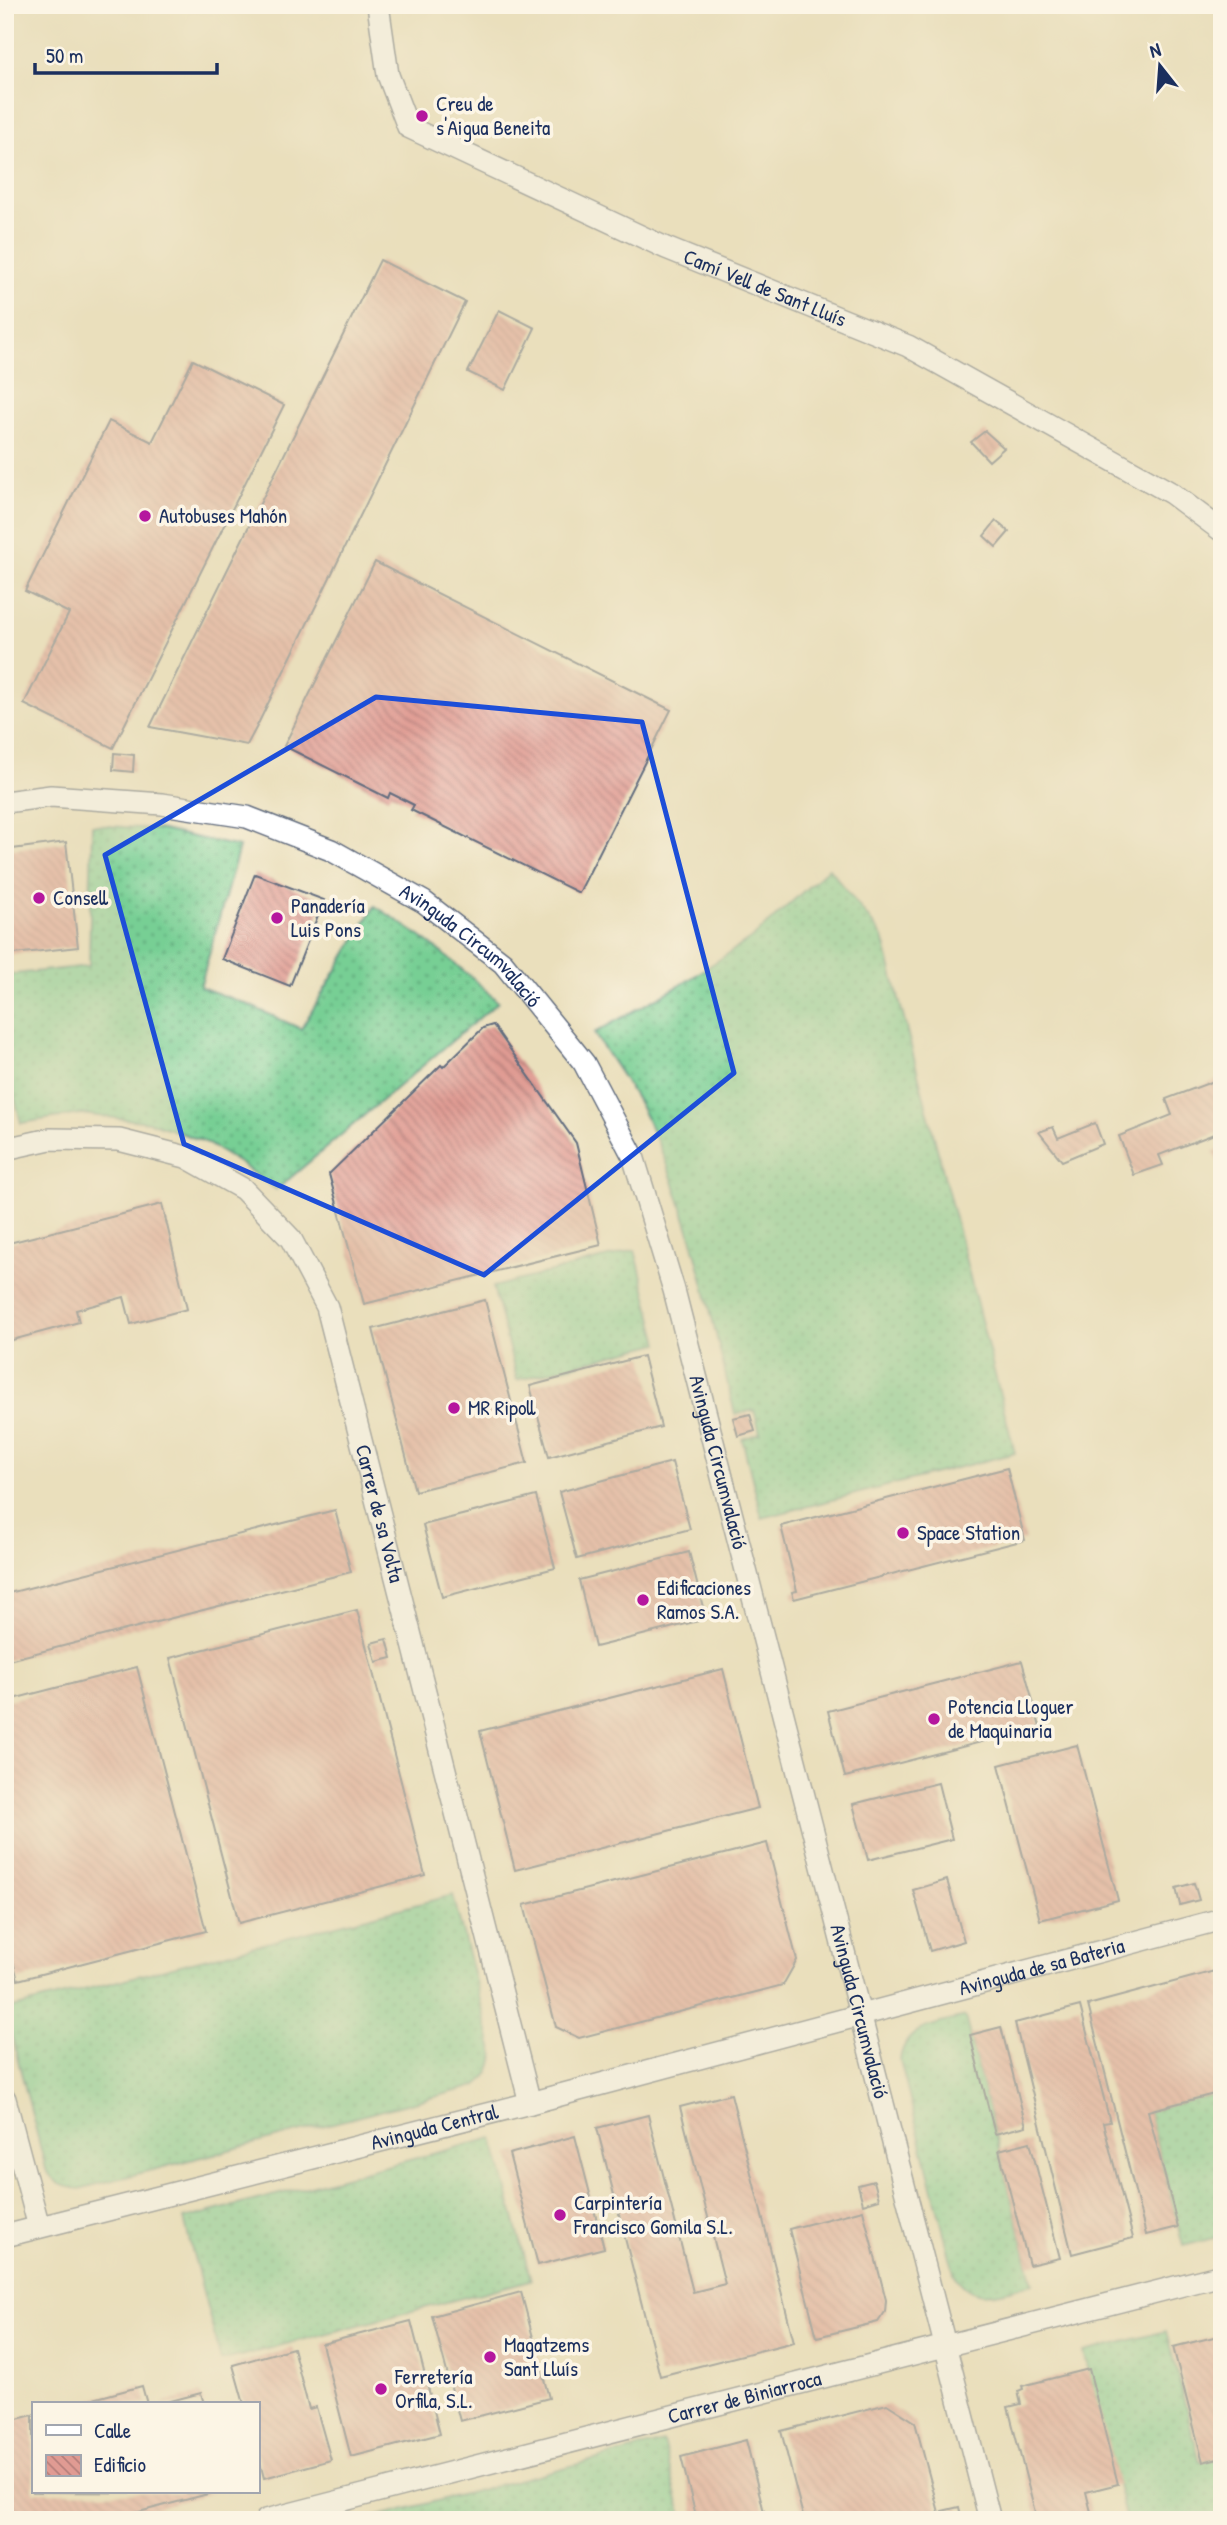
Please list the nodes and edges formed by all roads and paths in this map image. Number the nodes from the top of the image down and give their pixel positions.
1 (378, 5) edge
2 (1222, 531) edge
3 (5, 802) edge
4 (5, 1149) edge
5 (1222, 1919) edge
6 (861, 2015) junction
7 (5, 2099) edge
8 (530, 2103) junction
9 (39, 2227) junction
10 (5, 2236) edge
11 (1222, 2275) edge
12 (945, 2347) junction
13 (266, 2520) edge
14 (990, 2520) edge

1 - 2 street, Camí Vell de Sant Lluís
3 - 6 street, Avinguda Circumvalació
4 - 8 street, Carrer de sa Volta
5 - 6 street, Avinguda de sa Bateria
6 - 8 street, Avinguda Central
6 - 12 street, Avinguda Circumvalació
7 - 9 street
8 - 9 street, Avinguda Central
9 - 10 street, Avinguda Central
11 - 12 street, Carrer de Biniarroca
12 - 13 street, Carrer de Biniarroca
12 - 14 street, Avinguda Circumvalació

